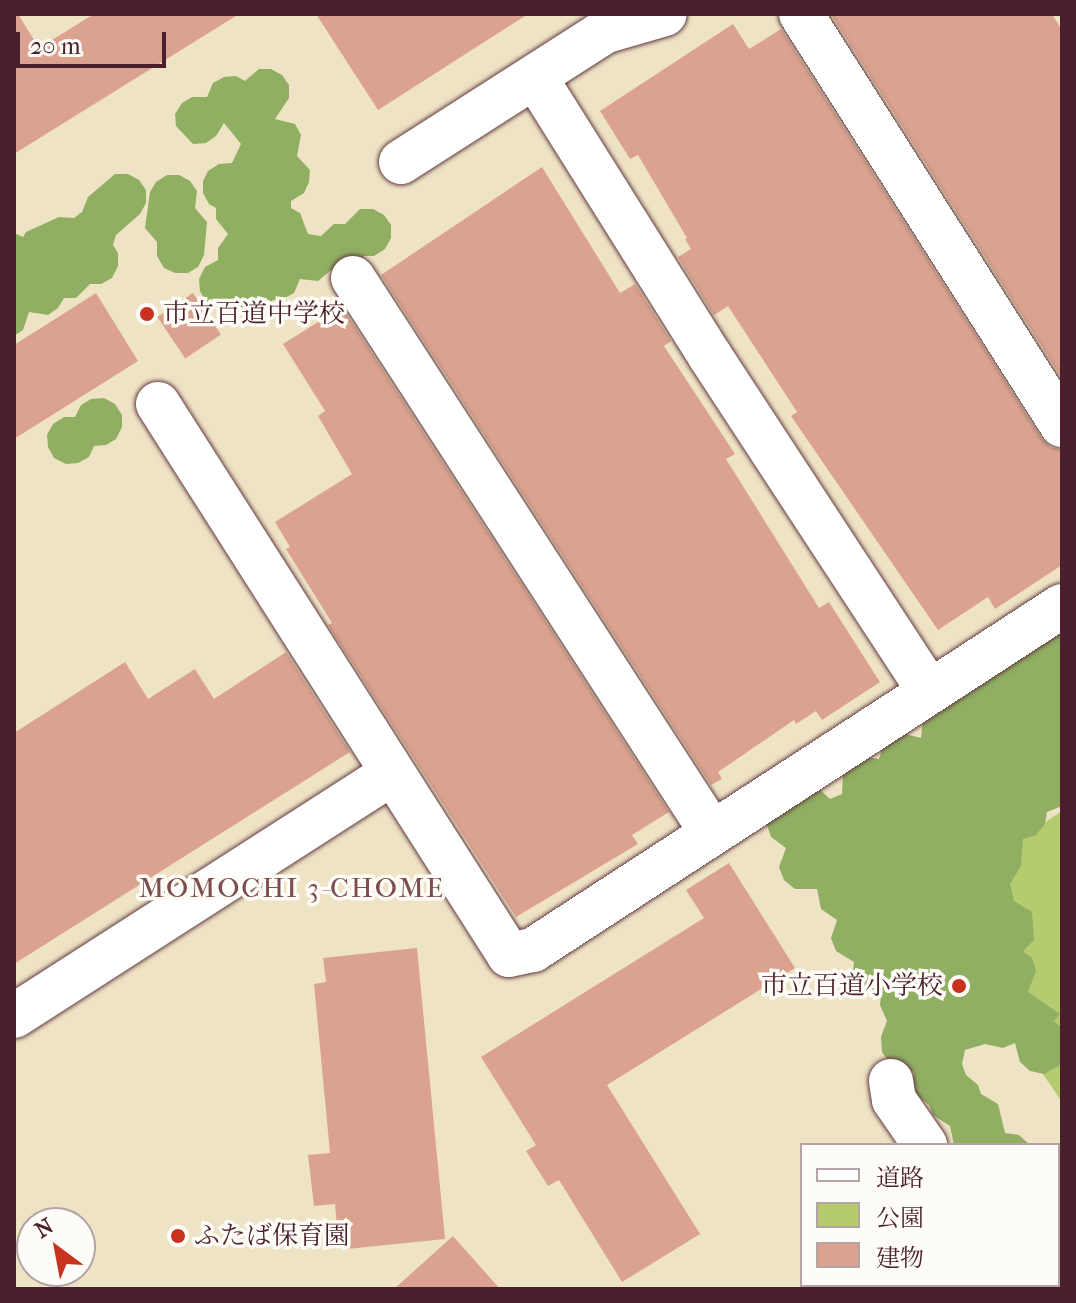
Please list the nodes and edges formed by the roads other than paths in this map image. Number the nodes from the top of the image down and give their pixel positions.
1 (665, 14) edge
2 (801, 14) edge
3 (535, 77) junction
4 (401, 162) dead end
5 (353, 278) dead end
6 (158, 404) dead end
7 (1062, 425) edge
8 (1062, 606) edge
9 (929, 691) junction
10 (392, 773) junction
11 (712, 833) junction
12 (14, 1016) edge
13 (891, 1081) dead end
14 (924, 1143) edge

1 - 3 street
2 - 7 street
3 - 4 street
3 - 9 street
5 - 11 street
6 - 10 street
8 - 9 street
9 - 11 street
10 - 11 street
10 - 12 street
13 - 14 street

